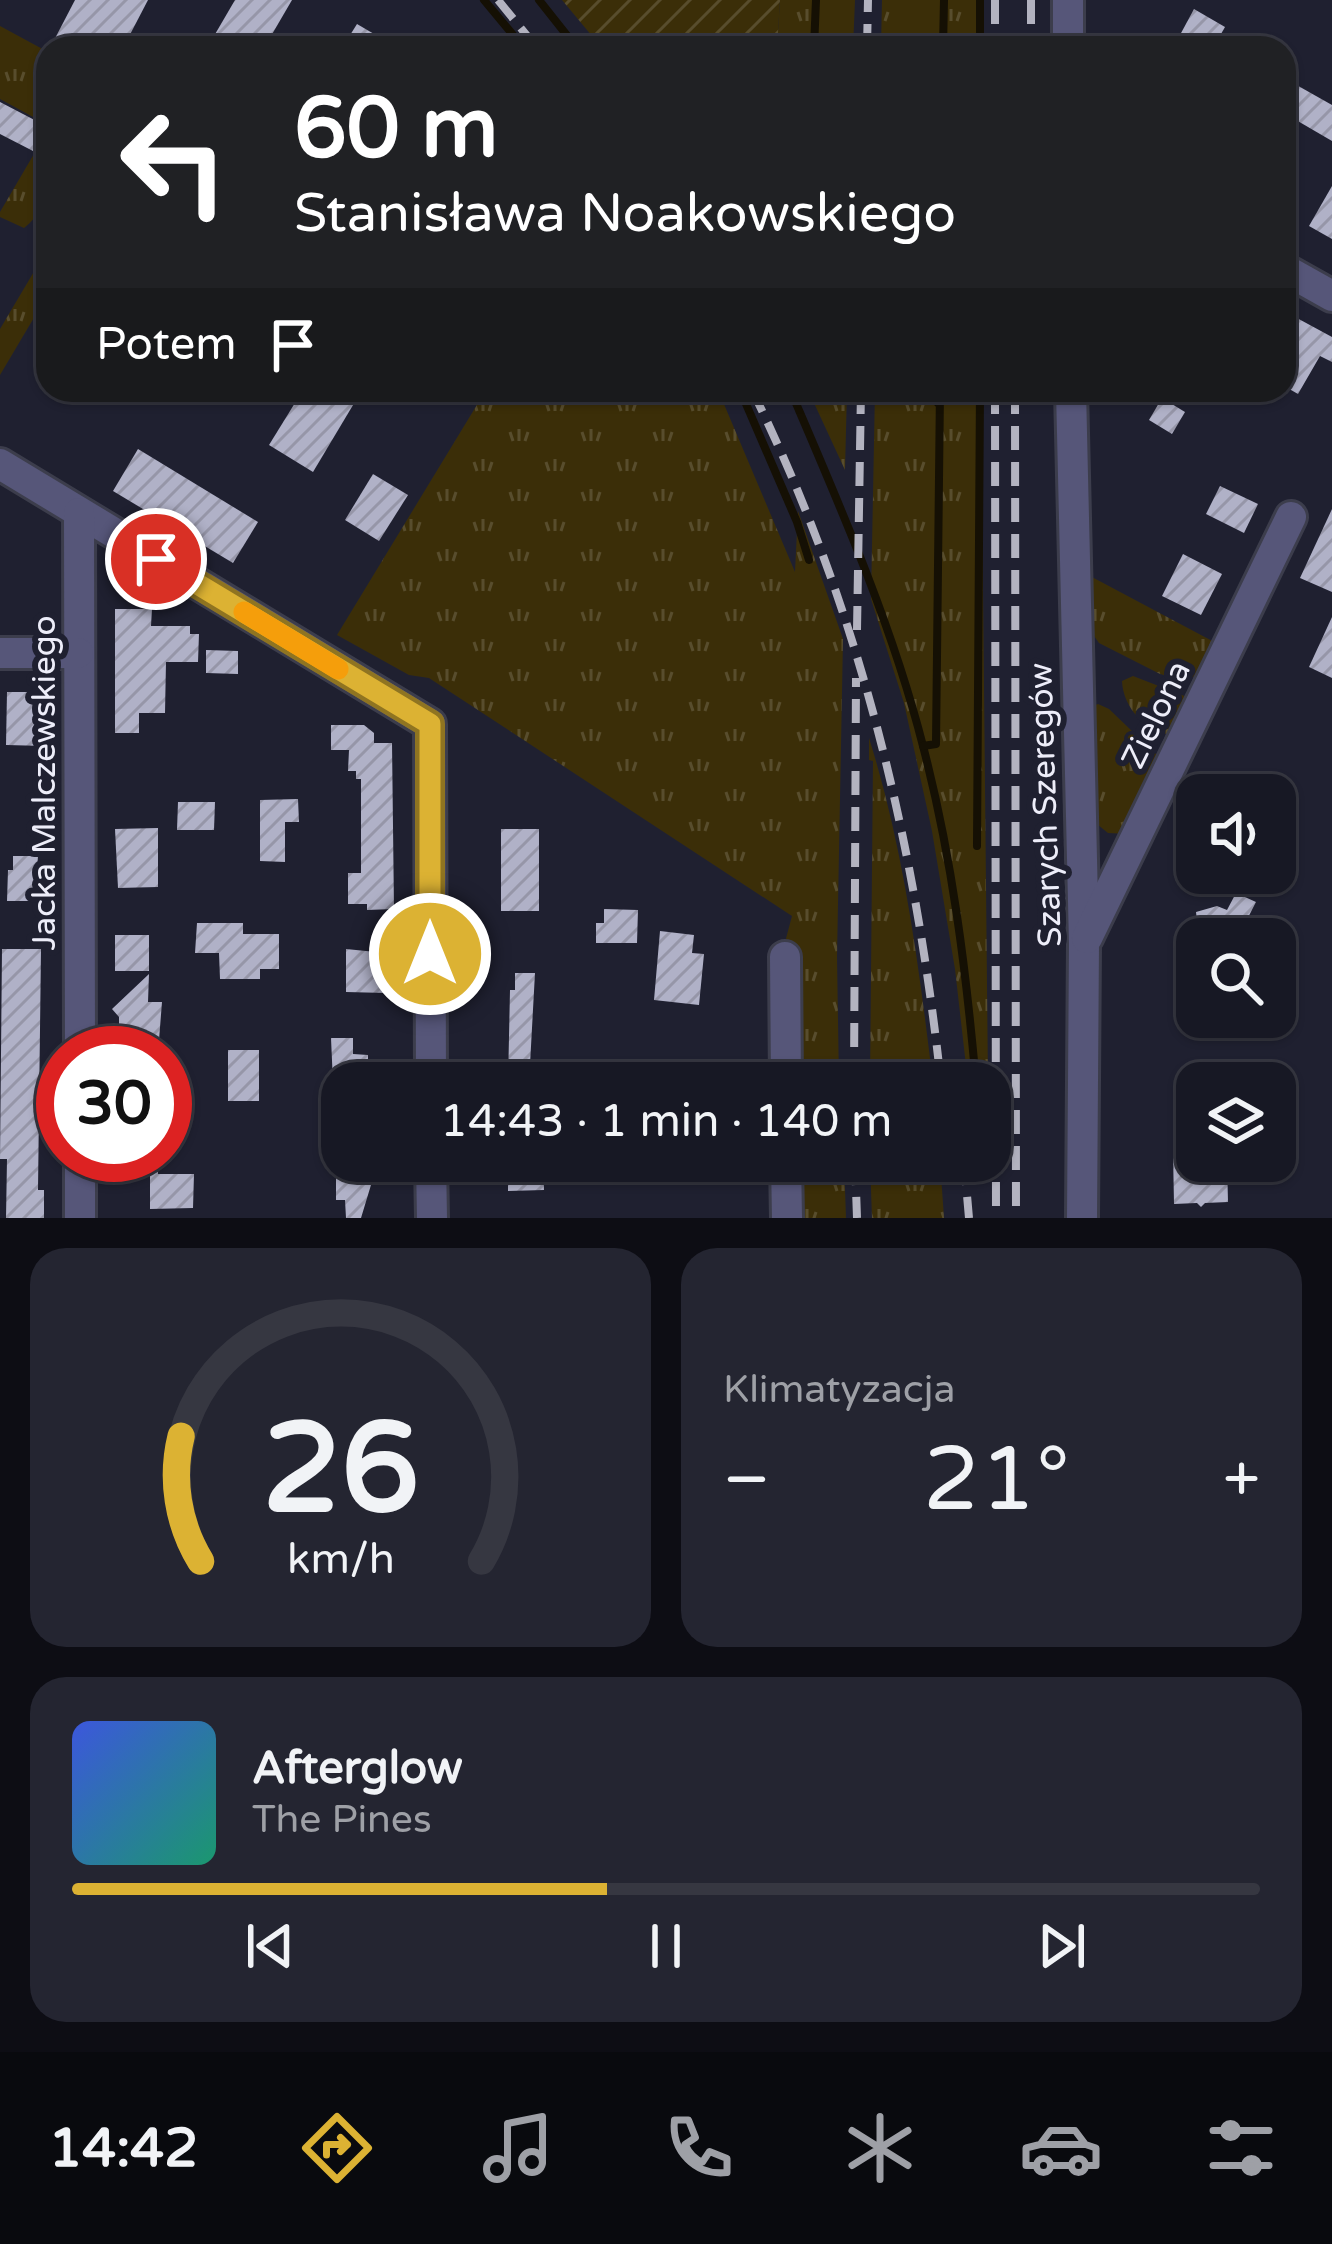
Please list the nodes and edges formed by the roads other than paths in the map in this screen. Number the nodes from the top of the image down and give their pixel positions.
1 (1068, 0) edge
2 (1067, 36) edge
3 (1296, 276) edge
4 (1332, 296) edge
5 (1071, 402) edge
6 (0, 464) edge
7 (79, 513) junction
8 (1291, 517) dead end
9 (0, 653) edge
10 (78, 653) junction
11 (1084, 944) junction
12 (785, 957) dead end
13 (80, 1026) edge
14 (431, 1062) edge
15 (786, 1062) edge
16 (80, 1182) edge
17 (431, 1182) edge
18 (786, 1182) edge
19 (80, 1218) edge
20 (432, 1218) edge
21 (787, 1218) edge
22 (1082, 1218) edge

1 - 2 street
3 - 4 street
5 - 11 street, Szarych Szeregów
6 - 7 street
7 - 10 street, Jacka Malczewskiego
7 - 14 street
8 - 11 street, Zielona
9 - 10 street
10 - 13 street, Jacka Malczewskiego
11 - 22 street, Szarych Szeregów
12 - 15 street
16 - 19 street
17 - 20 street
18 - 21 street

